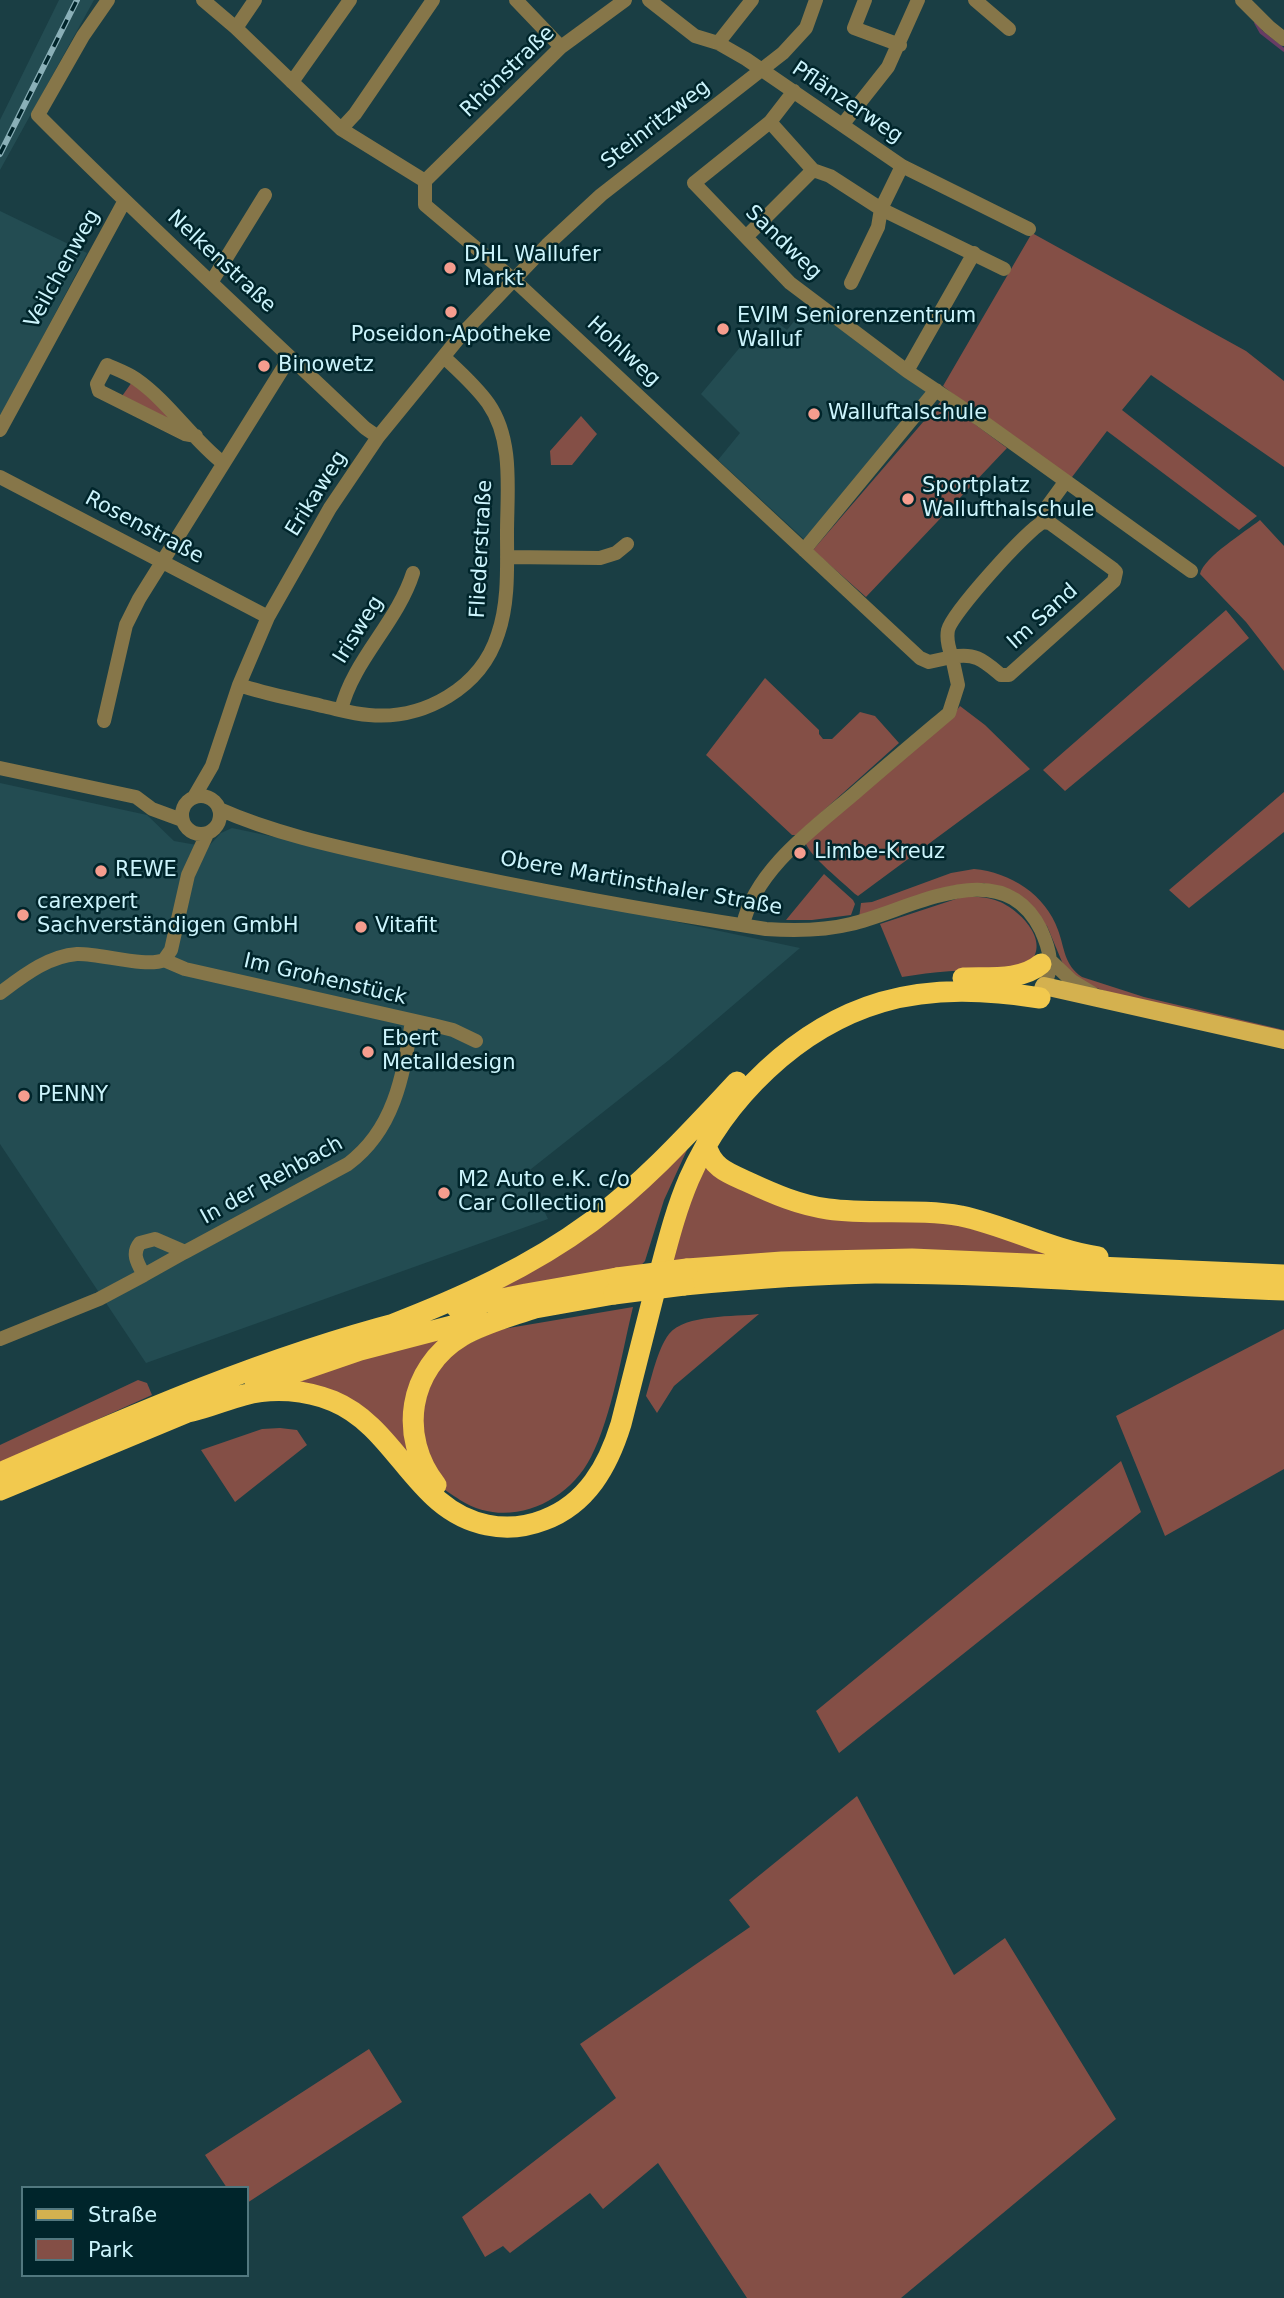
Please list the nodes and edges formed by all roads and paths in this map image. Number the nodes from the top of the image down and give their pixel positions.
1 (108, 0) edge
2 (202, 0) edge
3 (255, 0) edge
4 (350, 0) edge
5 (433, 0) edge
6 (516, 0) edge
7 (625, 0) edge
8 (649, 0) edge
9 (752, 0) edge
10 (816, 0) edge
11 (865, 0) edge
12 (918, 0) edge
13 (975, 0) edge
14 (1242, 0) edge
15 (236, 28) junction
16 (1009, 29) dead end
17 (1284, 39) edge
18 (718, 43) junction
19 (900, 45) junction
20 (561, 47) junction
21 (761, 71) junction
22 (292, 82) junction
23 (794, 91) junction
24 (770, 122) junction
25 (843, 124) junction
26 (341, 129) junction
27 (902, 166) junction
28 (813, 170) junction
29 (425, 181) junction
30 (265, 195) dead end
31 (124, 202) junction
32 (881, 209) junction
33 (1029, 229) dead end
34 (746, 237) junction
35 (974, 253) junction
36 (1004, 269) dead end
37 (514, 280) junction
38 (212, 281) junction
39 (851, 284) dead end
40 (290, 357) junction
41 (444, 357) junction
42 (908, 371) junction
43 (936, 390) junction
44 (0, 430) edge
45 (196, 436) junction
46 (378, 437) junction
47 (223, 463) junction
48 (0, 477) edge
49 (1063, 485) dead end
50 (1043, 522) junction
51 (627, 544) dead end
52 (804, 550) junction
53 (508, 557) junction
54 (163, 562) junction
55 (1191, 571) dead end
56 (413, 573) dead end
57 (268, 617) junction
58 (952, 657) junction
59 (239, 685) junction
60 (341, 710) junction
61 (104, 721) dead end
62 (212, 766) junction
63 (0, 768) edge
64 (194, 797) junction
65 (217, 806) junction
66 (250, 823) junction
67 (185, 825) junction
68 (212, 830) junction
69 (188, 875) junction
70 (743, 925) junction
71 (164, 960) junction
72 (1047, 963) junction
73 (960, 978) junction
74 (1041, 990) junction
75 (0, 993) edge
76 (1102, 999) junction
77 (1175, 1017) junction
78 (412, 1021) junction
79 (1284, 1040) edge
80 (476, 1041) dead end
81 (725, 1095) junction
82 (706, 1145) junction
83 (185, 1252) junction
84 (1165, 1270) junction
85 (144, 1275) junction
86 (1284, 1275) edge
87 (685, 1277) junction
88 (615, 1286) junction
89 (1284, 1290) edge
90 (537, 1307) junction
91 (391, 1325) junction
92 (0, 1339) edge
93 (185, 1404) junction
94 (150, 1418) junction
95 (0, 1473) edge
96 (0, 1490) edge

1 - 31 street, Nelkenstraße
2 - 15 street
3 - 15 street
4 - 22 street
5 - 26 street
6 - 20 street
7 - 20 street, Rhönstraße
8 - 18 street, Pflänzerweg
9 - 18 street
10 - 21 street, Steinritzweg
11 - 19 street
12 - 19 street
13 - 16 street
14 - 17 street
15 - 22 street
18 - 21 street, Pflänzerweg
19 - 25 street
20 - 29 street, Rhönstraße
21 - 23 street, Pflänzerweg
21 - 37 street, Steinritzweg
22 - 26 street
23 - 24 street
23 - 25 street, Pflänzerweg
24 - 28 street
24 - 34 street, Sandweg
25 - 27 street, Pflänzerweg
26 - 29 street
27 - 32 street
27 - 33 street, Pflänzerweg
28 - 32 street
28 - 34 street
29 - 37 street, Hohlweg
30 - 38 street
31 - 38 street, Nelkenstraße
31 - 44 street, Veilchenweg
32 - 35 street
32 - 39 street
34 - 42 street, Sandweg
35 - 36 street
35 - 42 street
37 - 41 street, Erikaweg
37 - 52 street, Hohlweg
38 - 40 street, Nelkenstraße
40 - 46 street, Nelkenstraße
40 - 47 street
41 - 46 street, Erikaweg
41 - 53 street, Fliederstraße
42 - 43 street, Sandweg
43 - 52 street
43 - 55 street, Sandweg
45 - 45 street
45 - 47 street
46 - 57 street, Erikaweg
47 - 54 street
48 - 54 street, Rosenstraße
49 - 50 street
50 - 58 street
50 - 58 street, Im Sand
51 - 53 street
52 - 58 street, Hohlweg
53 - 60 street, Fliederstraße
54 - 57 street, Rosenstraße
54 - 61 street
56 - 60 street, Irisweg
57 - 59 street, Erikaweg
58 - 70 street
59 - 60 street, Fliederstraße
59 - 62 street, Erikaweg
62 - 64 street, Erikaweg
62 - 65 street, Erikaweg
63 - 67 street
64 - 65 street
64 - 67 street
65 - 66 street, Obere Martinsthaler Straße
65 - 68 street
66 - 68 street, Obere Martinsthaler Straße
66 - 70 street, Obere Martinsthaler Straße
67 - 68 street
67 - 69 street
68 - 69 street
69 - 71 street
70 - 72 street, Obere Martinsthaler Straße
71 - 75 street, Im Grohenstück
71 - 78 street, Im Grohenstück
72 - 73 highway
72 - 74 street, Obere Martinsthaler Straße
72 - 76 street
73 - 74 highway
73 - 81 highway
74 - 76 main road
74 - 77 main road
74 - 82 highway
76 - 77 main road
77 - 79 main road
78 - 80 street, Im Grohenstück
78 - 83 street, In der Rehbach
81 - 90 highway
81 - 91 highway
82 - 84 highway
82 - 93 highway
83 - 85 street, In der Rehbach
83 - 85 street
84 - 86 highway
84 - 87 highway
85 - 92 street, In der Rehbach
87 - 88 highway, bridge
87 - 89 highway
88 - 90 highway
88 - 91 highway
90 - 93 highway
91 - 93 highway
93 - 94 highway
94 - 95 highway
94 - 96 highway

